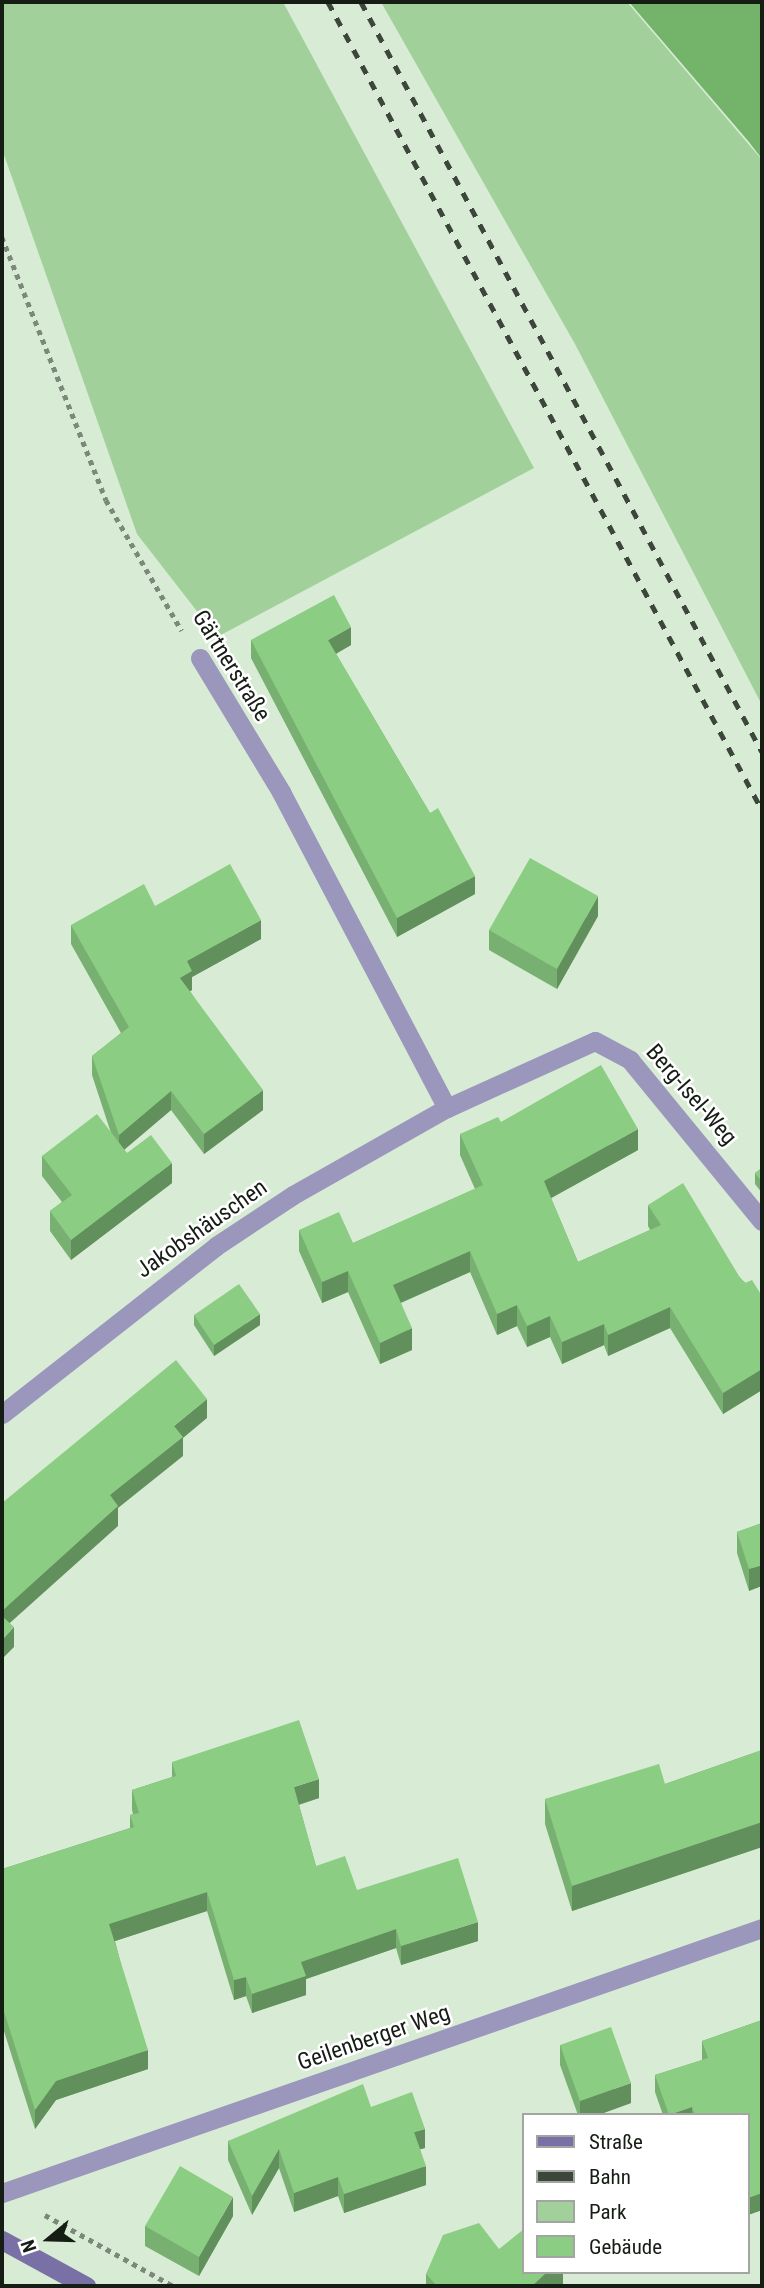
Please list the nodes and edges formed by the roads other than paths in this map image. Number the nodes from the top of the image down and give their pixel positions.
1 (200, 658) road end
2 (447, 1108) junction
3 (762, 1222) edge
4 (2, 1414) edge
5 (762, 1928) edge
6 (4, 2193) edge
7 (2, 2240) edge
8 (86, 2286) edge

1 - 2 street, Gärtnerstraße
2 - 3 street, Berg-Isel-Weg
2 - 4 street, Jakobshäuschen
5 - 6 street, Geilenberger Weg
7 - 8 main road

